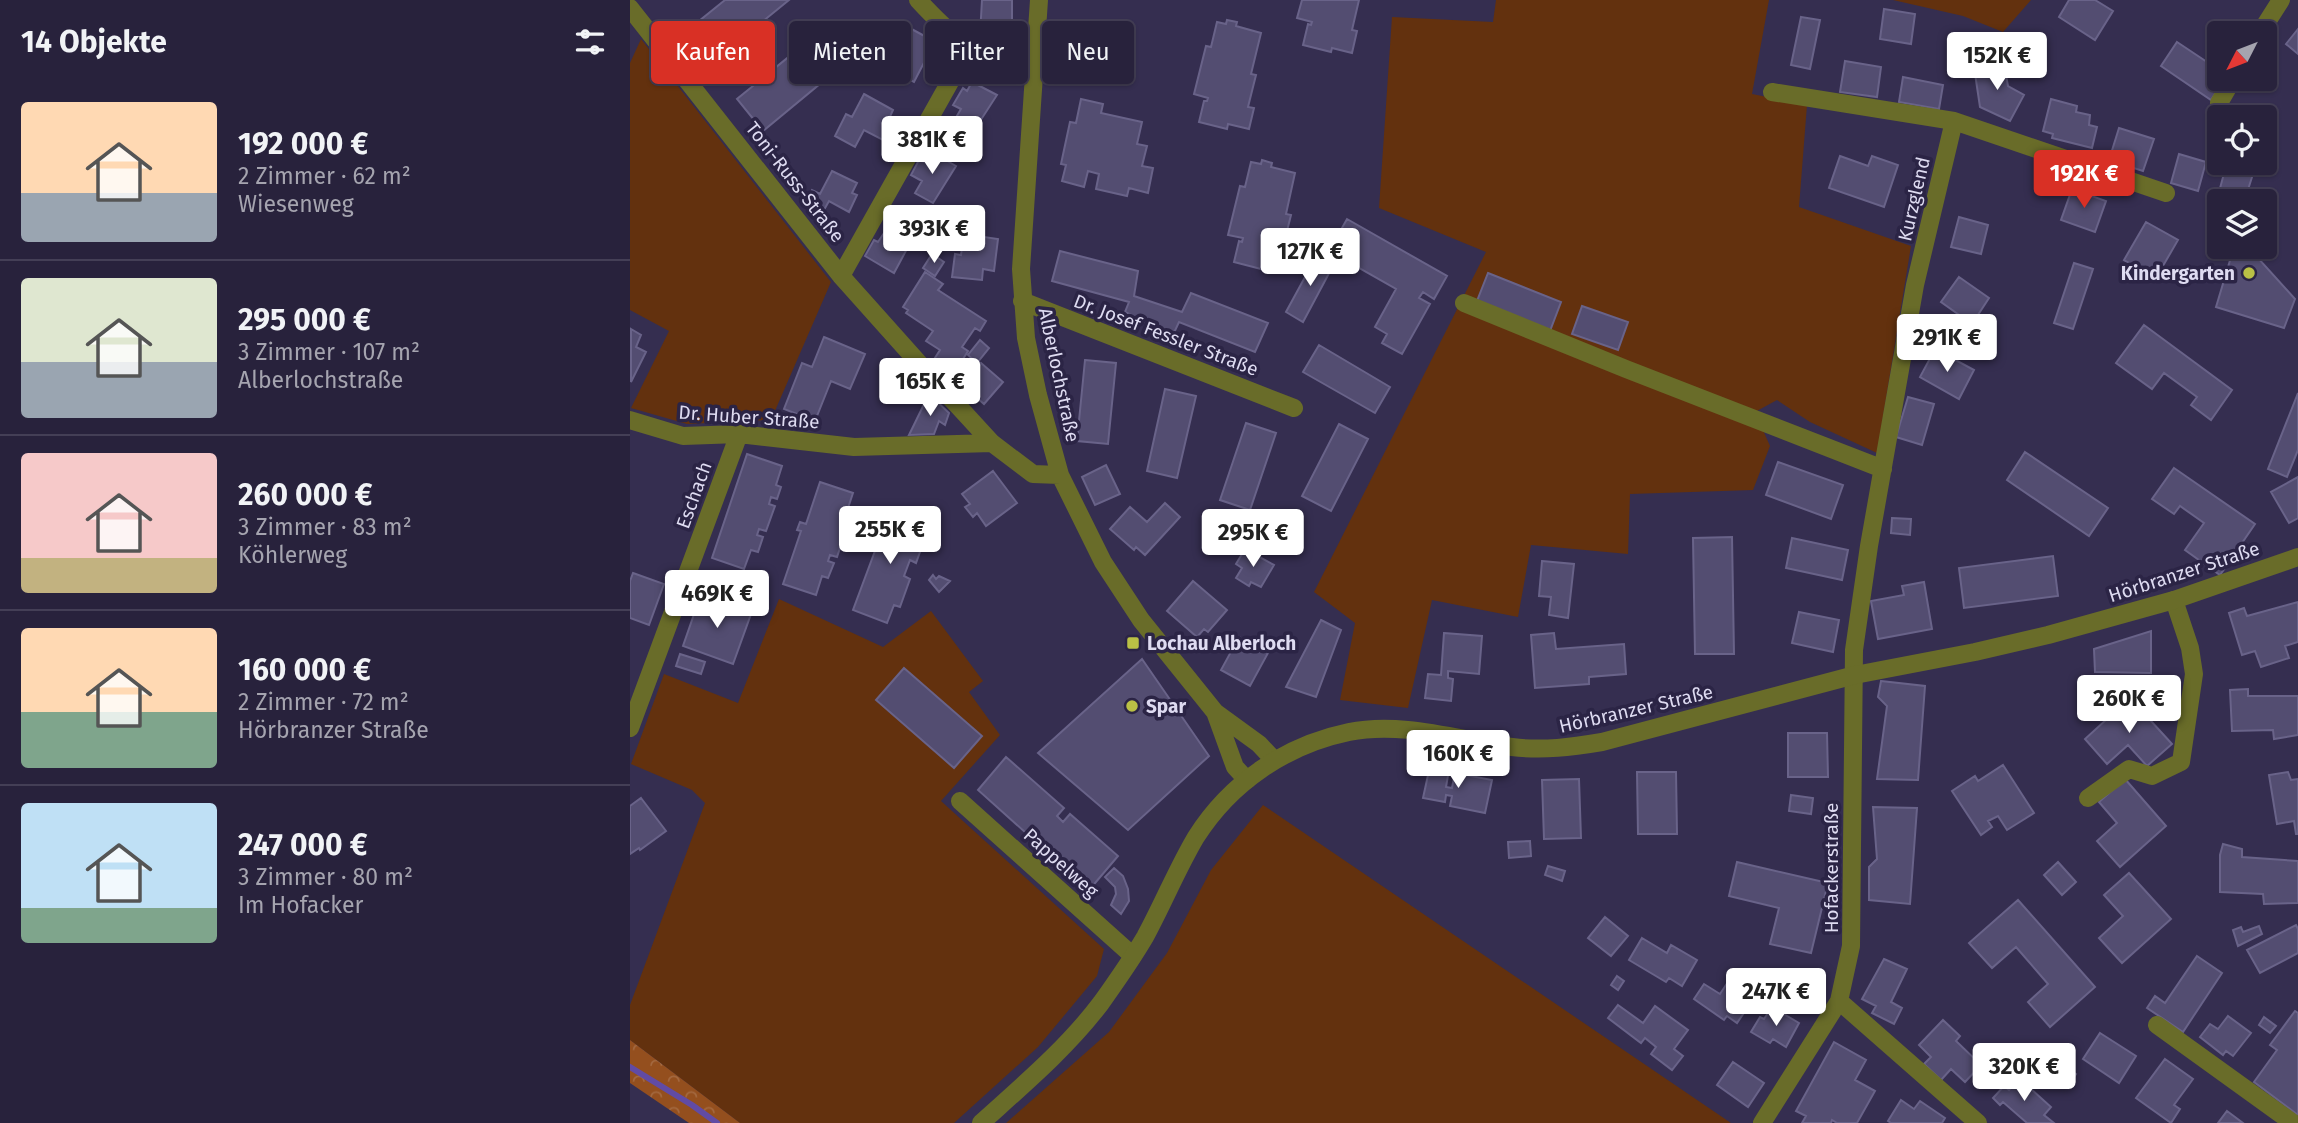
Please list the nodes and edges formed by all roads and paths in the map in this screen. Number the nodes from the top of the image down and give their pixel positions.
1 (918, 0) edge
2 (1039, 0) edge
3 (2281, 0) edge
4 (630, 8) edge
5 (940, 21) edge
6 (2268, 21) edge
7 (1028, 72) edge
8 (1033, 73) junction
9 (949, 84) edge
10 (2226, 91) edge
11 (1772, 92) dead end
12 (2218, 103) dead end
13 (1954, 121) junction
14 (2166, 193) dead end
15 (841, 276) junction
16 (1022, 301) junction
17 (1464, 303) dead end
18 (1294, 408) dead end
19 (630, 420) edge
20 (739, 434) junction
21 (992, 443) junction
22 (1882, 468) junction
23 (1060, 475) junction
24 (2298, 557) edge
25 (2174, 600) junction
26 (1855, 675) junction
27 (1215, 712) junction
28 (630, 728) edge
29 (1274, 760) junction
30 (1247, 780) junction
31 (2088, 799) dead end
32 (960, 801) dead end
33 (1133, 956) junction
34 (1839, 1000) junction
35 (2157, 1025) dead end
36 (981, 1123) edge
37 (1762, 1123) edge
38 (1978, 1123) edge
39 (2293, 1123) edge

1 - 5 street
2 - 8 street, Alberlochstraße
3 - 6 street
4 - 15 street, Toni-Russ-Straße
7 - 8 street
8 - 16 street, Alberlochstraße
9 - 15 street
10 - 12 street
11 - 13 street
13 - 14 street
13 - 22 street, Kurzglend
15 - 21 street, Toni-Russ-Straße
16 - 18 street, Dr. Josef Fessler Straße
16 - 23 street, Alberlochstraße
17 - 22 street
19 - 20 street, Dr. Huber Straße
20 - 21 street, Dr. Huber Straße
20 - 28 street, Eschach
21 - 23 street, Toni-Russ-Straße
22 - 26 street, Kurzglend
23 - 27 street, Alberlochstraße
24 - 25 street, Hörbranzer Straße
25 - 26 street, Hörbranzer Straße
25 - 31 street
26 - 29 street, Hörbranzer Straße
26 - 34 street, Hofackerstraße
27 - 29 street, Alberlochstraße
27 - 30 street, Alberlochstraße
29 - 30 street, Hörbranzer Straße
30 - 33 street, Hörbranzer Straße
32 - 33 street, Pappelweg
33 - 36 street, Hörbranzer Straße
34 - 37 street, Hofackerstraße
34 - 38 street
35 - 39 street

